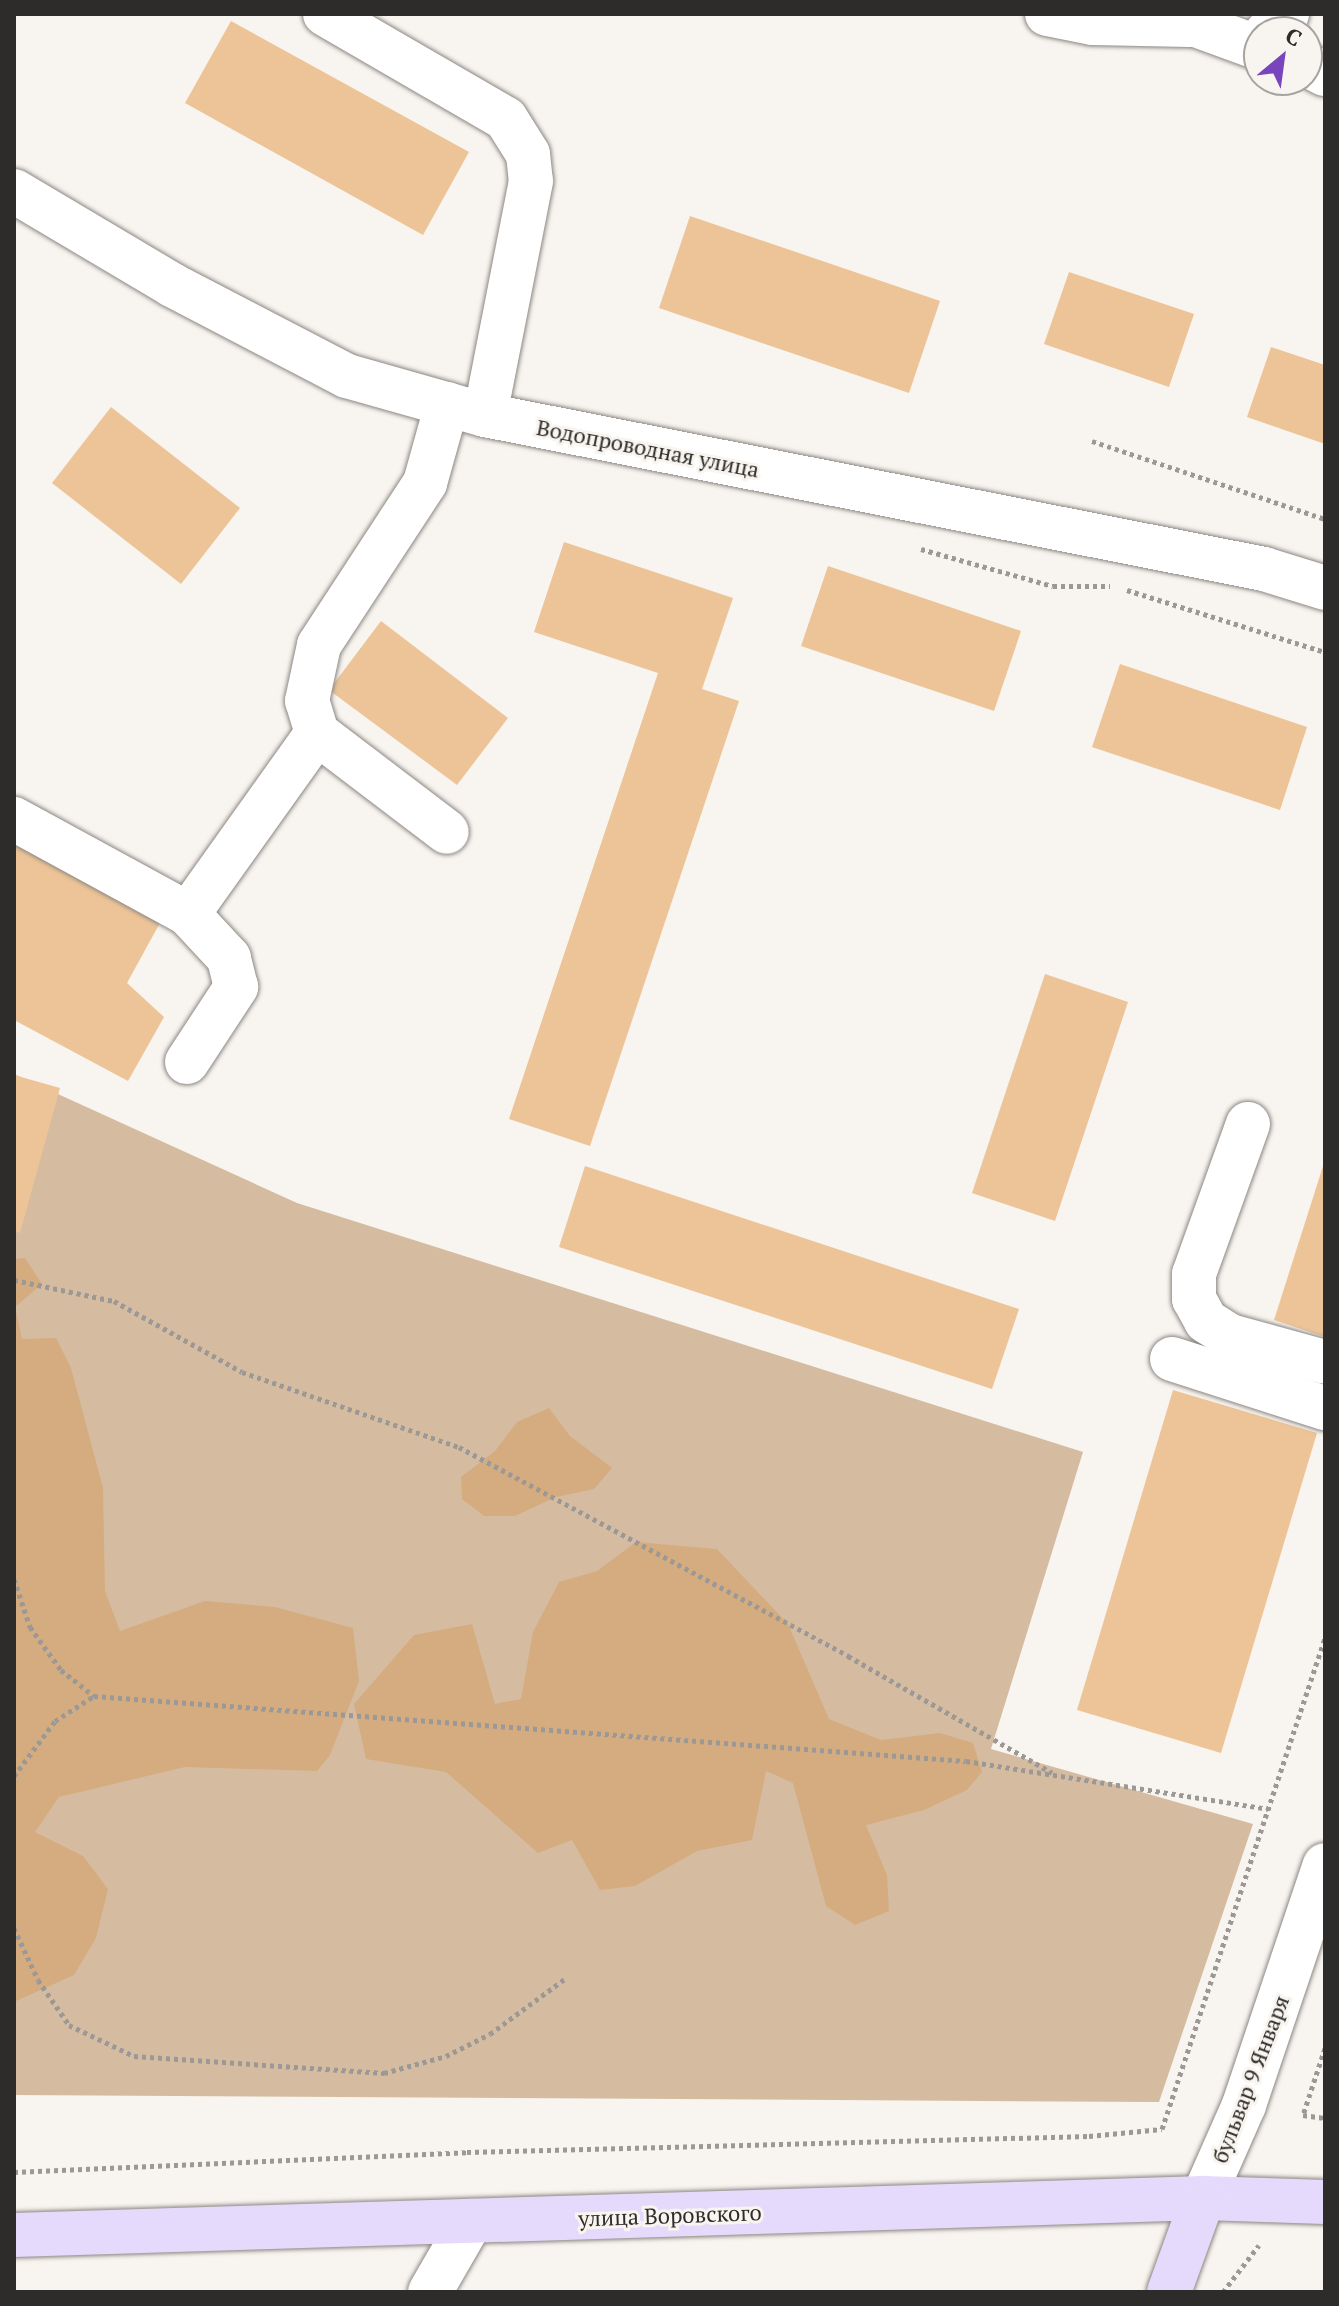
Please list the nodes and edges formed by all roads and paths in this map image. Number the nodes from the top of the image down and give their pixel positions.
1 (325, 14) edge
2 (1047, 14) edge
3 (1178, 19) edge
4 (1243, 37) edge
5 (14, 191) edge
6 (466, 410) junction
7 (1092, 441) dead end
8 (1325, 519) edge
9 (915, 548) dead end
10 (1325, 588) edge
11 (1325, 652) edge
12 (317, 733) junction
13 (14, 819) edge
14 (447, 832) dead end
15 (188, 914) junction
16 (187, 1062) dead end
17 (1248, 1124) dead end
18 (14, 1280) edge
19 (1172, 1359) dead end
20 (1325, 1362) edge
21 (1325, 1408) edge
22 (14, 1579) edge
23 (1325, 1638) edge
24 (94, 1696) junction
25 (1055, 1775) junction
26 (14, 1776) edge
27 (1268, 1809) junction
28 (1325, 1865) edge
29 (14, 1928) edge
30 (566, 1978) dead end
31 (1325, 2048) edge
32 (1325, 2118) edge
33 (14, 2172) edge
34 (1203, 2198) junction
35 (1325, 2202) edge
36 (471, 2221) junction
37 (14, 2235) edge
38 (1266, 2238) dead end
39 (430, 2292) edge
40 (1169, 2292) edge
41 (1223, 2292) edge

1 - 6 street
2 - 3 street
3 - 4 street
5 - 6 street, Водопроводная улица
6 - 10 street, Водопроводная улица
6 - 12 street
7 - 8 path
9 - 11 path
12 - 14 street
12 - 15 street
13 - 15 street
15 - 16 street
17 - 20 street
18 - 25 path
19 - 21 street
22 - 24 path
23 - 27 path
24 - 25 path
24 - 26 path
25 - 27 path
27 - 33 path
28 - 34 street, бульвар 9 Января
29 - 30 path
31 - 32 path
34 - 35 main road, улица Воровского
34 - 36 main road, улица Воровского
34 - 40 main road, бульвар 9 Января
36 - 37 main road, улица Воровского
36 - 39 street
38 - 41 path

